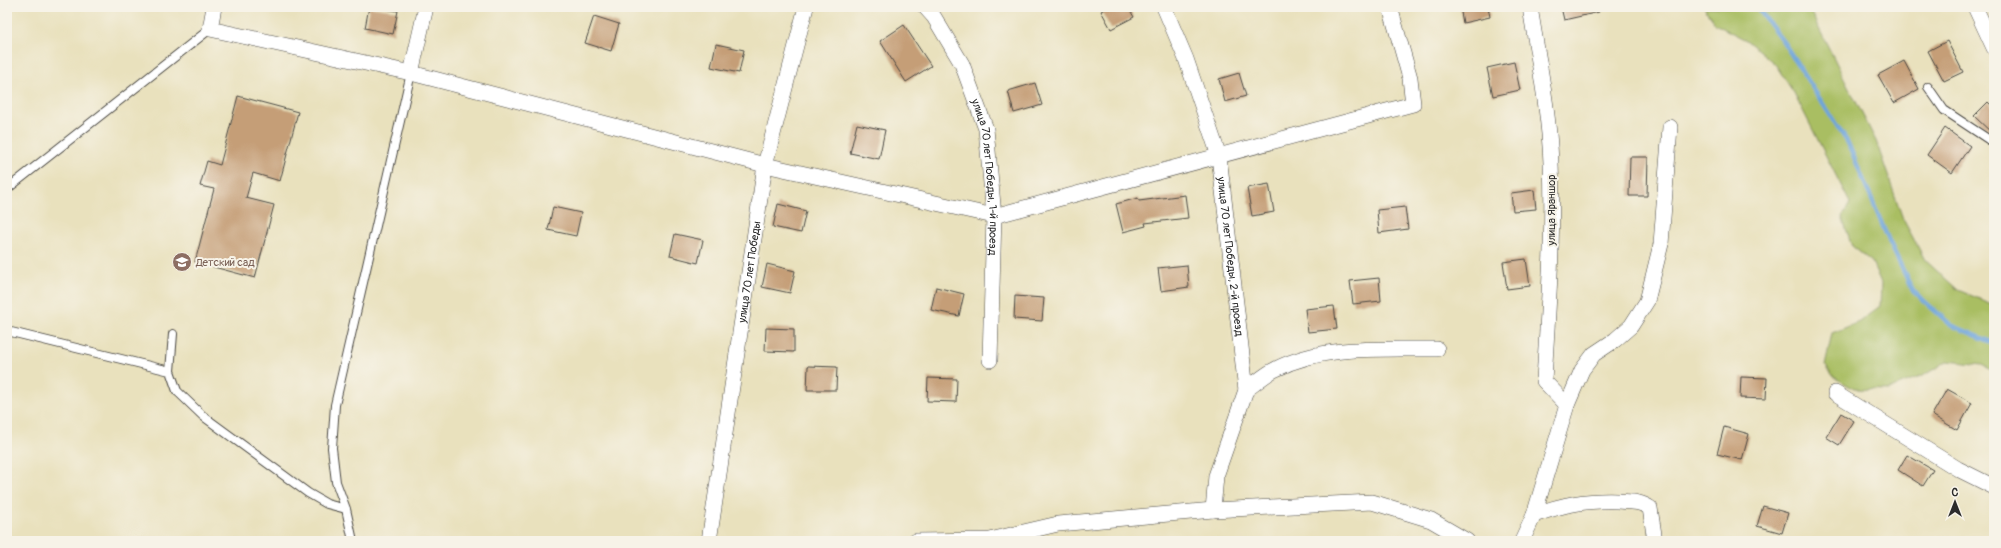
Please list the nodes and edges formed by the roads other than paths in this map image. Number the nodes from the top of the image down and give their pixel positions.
1 (214, 7) edge
2 (426, 7) edge
3 (806, 7) edge
4 (925, 7) edge
5 (1164, 7) edge
6 (1390, 7) edge
7 (1530, 7) edge
8 (1975, 7) edge
9 (210, 29) junction
10 (1994, 48) edge
11 (411, 73) junction
12 (1928, 87) dead end
13 (1670, 127) dead end
14 (1994, 143) edge
15 (1219, 156) junction
16 (765, 165) junction
17 (7, 189) edge
18 (994, 216) junction
19 (7, 331) edge
20 (173, 334) dead end
21 (1438, 349) dead end
22 (990, 360) dead end
23 (170, 371) junction
24 (1246, 390) junction
25 (1835, 393) dead end
26 (1567, 405) junction
27 (1994, 488) edge
28 (346, 508) junction
29 (1213, 510) junction
30 (1534, 515) junction
31 (353, 541) edge
32 (709, 541) edge
33 (916, 541) edge
34 (1466, 541) edge
35 (1522, 541) edge
36 (1655, 541) edge

1 - 9 street
2 - 11 street
3 - 16 street, улица 70 лет Победы
4 - 18 street, улица 70 лет Победы, 1-й проезд
5 - 15 street, улица 70 лет Победы, 2-й проезд
6 - 15 street
7 - 26 street, улица Яраншор
8 - 10 street
9 - 11 street
9 - 17 lane
11 - 16 street
11 - 28 lane
12 - 14 lane
13 - 26 street
15 - 18 street
15 - 24 street, улица 70 лет Победы, 2-й проезд
16 - 18 street
16 - 32 street, улица 70 лет Победы
18 - 22 street, улица 70 лет Победы, 1-й проезд
19 - 23 lane
20 - 23 lane
21 - 24 street
23 - 28 lane
24 - 29 street, улица 70 лет Победы, 2-й проезд
25 - 27 street
26 - 30 street
28 - 31 lane
29 - 33 street
29 - 34 street
30 - 35 street
30 - 36 street

